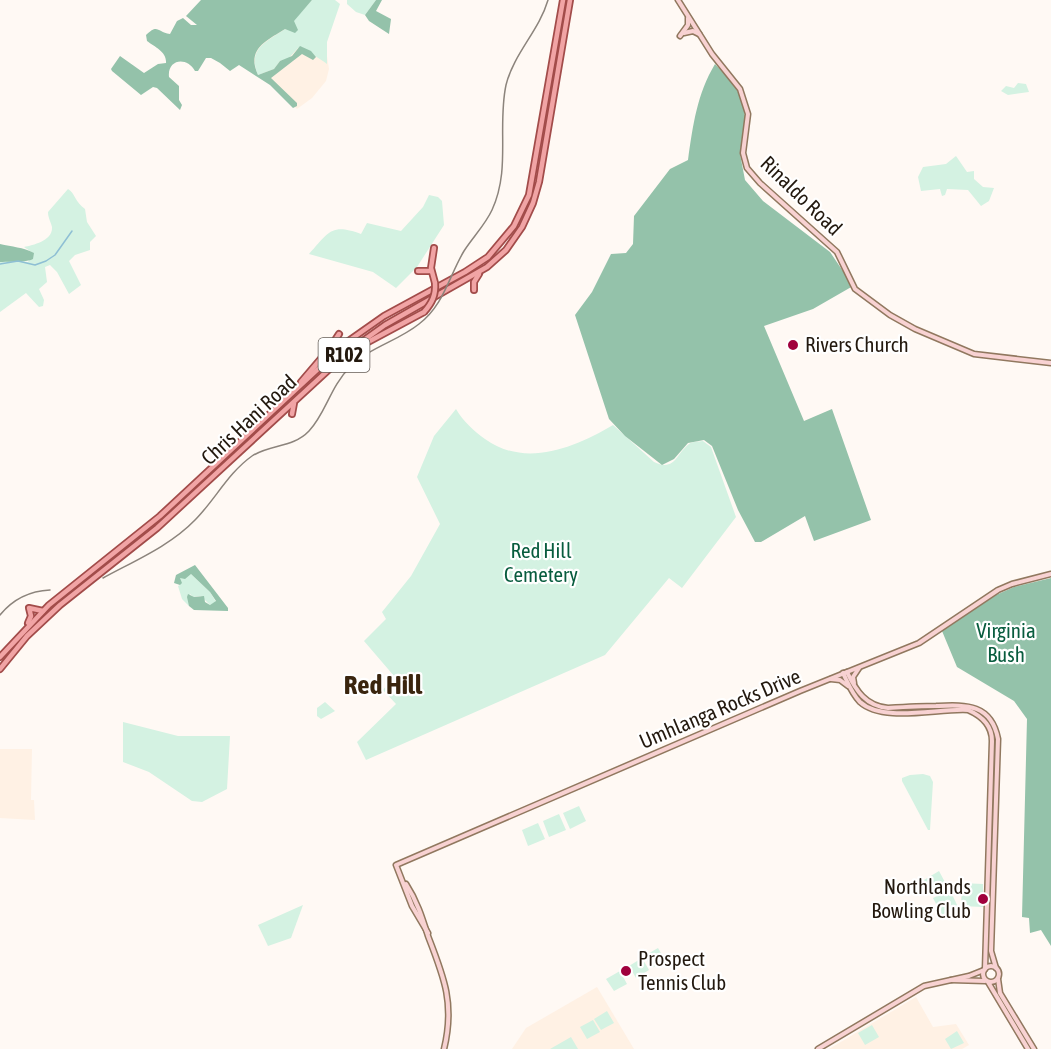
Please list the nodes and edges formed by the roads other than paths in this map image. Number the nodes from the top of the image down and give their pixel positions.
1 (562, 0) edge
2 (570, 0) edge
3 (678, 0) edge
4 (688, 16) junction
5 (700, 34) junction
6 (434, 248) dead end
7 (418, 271) dead end
8 (431, 271) junction
9 (481, 272) junction
10 (474, 290) dead end
11 (339, 334) dead end
12 (344, 355) junction
13 (1051, 363) edge
14 (298, 387) junction
15 (295, 400) junction
16 (292, 414) dead end
17 (1051, 574) edge
18 (43, 611) junction
19 (25, 628) junction
20 (0, 657) edge
21 (859, 667) junction
22 (0, 669) edge
23 (845, 673) junction
24 (830, 679) junction
25 (854, 689) junction
26 (405, 861) junction
27 (403, 879) junction
28 (990, 910) junction
29 (996, 968) junction
30 (984, 970) junction
31 (998, 979) junction
32 (949, 980) junction
33 (987, 981) junction
34 (444, 1049) edge
35 (818, 1049) edge
36 (1028, 1049) edge
37 (1034, 1049) edge

1 - 14 main road, Chris Hani Road / R102
2 - 9 main road, Chris Hani Road / R102
3 - 4 street, Rinaldo Road
4 - 5 street, Rinaldo Road
4 - 5 street
5 - 13 street, Rinaldo Road
6 - 8 main road
7 - 8 main road
8 - 12 main road, bridge
9 - 10 main road
9 - 12 main road, Chris Hani Road / R102
11 - 14 main road
12 - 15 main road, Chris Hani Road / R102
14 - 18 main road, Chris Hani Road / R102
15 - 16 main road
15 - 22 main road, Chris Hani Road / R102
17 - 21 street, Umhlanga Rocks Drive
18 - 19 main road, Chris Hani Road / R102
18 - 19 main road
19 - 20 main road, Chris Hani Road / R102
21 - 23 street, Umhlanga Rocks Drive
21 - 25 street
23 - 24 street, Umhlanga Rocks Drive
23 - 25 street
24 - 25 street
24 - 26 street, Umhlanga Rocks Drive
25 - 28 street
26 - 27 street
26 - 27 street, Umhlanga Rocks Drive
27 - 34 street
28 - 29 street
28 - 30 street
29 - 30 street
29 - 31 street
30 - 32 street
30 - 33 street
31 - 33 street
31 - 37 street
32 - 33 street
32 - 35 street
33 - 36 street

